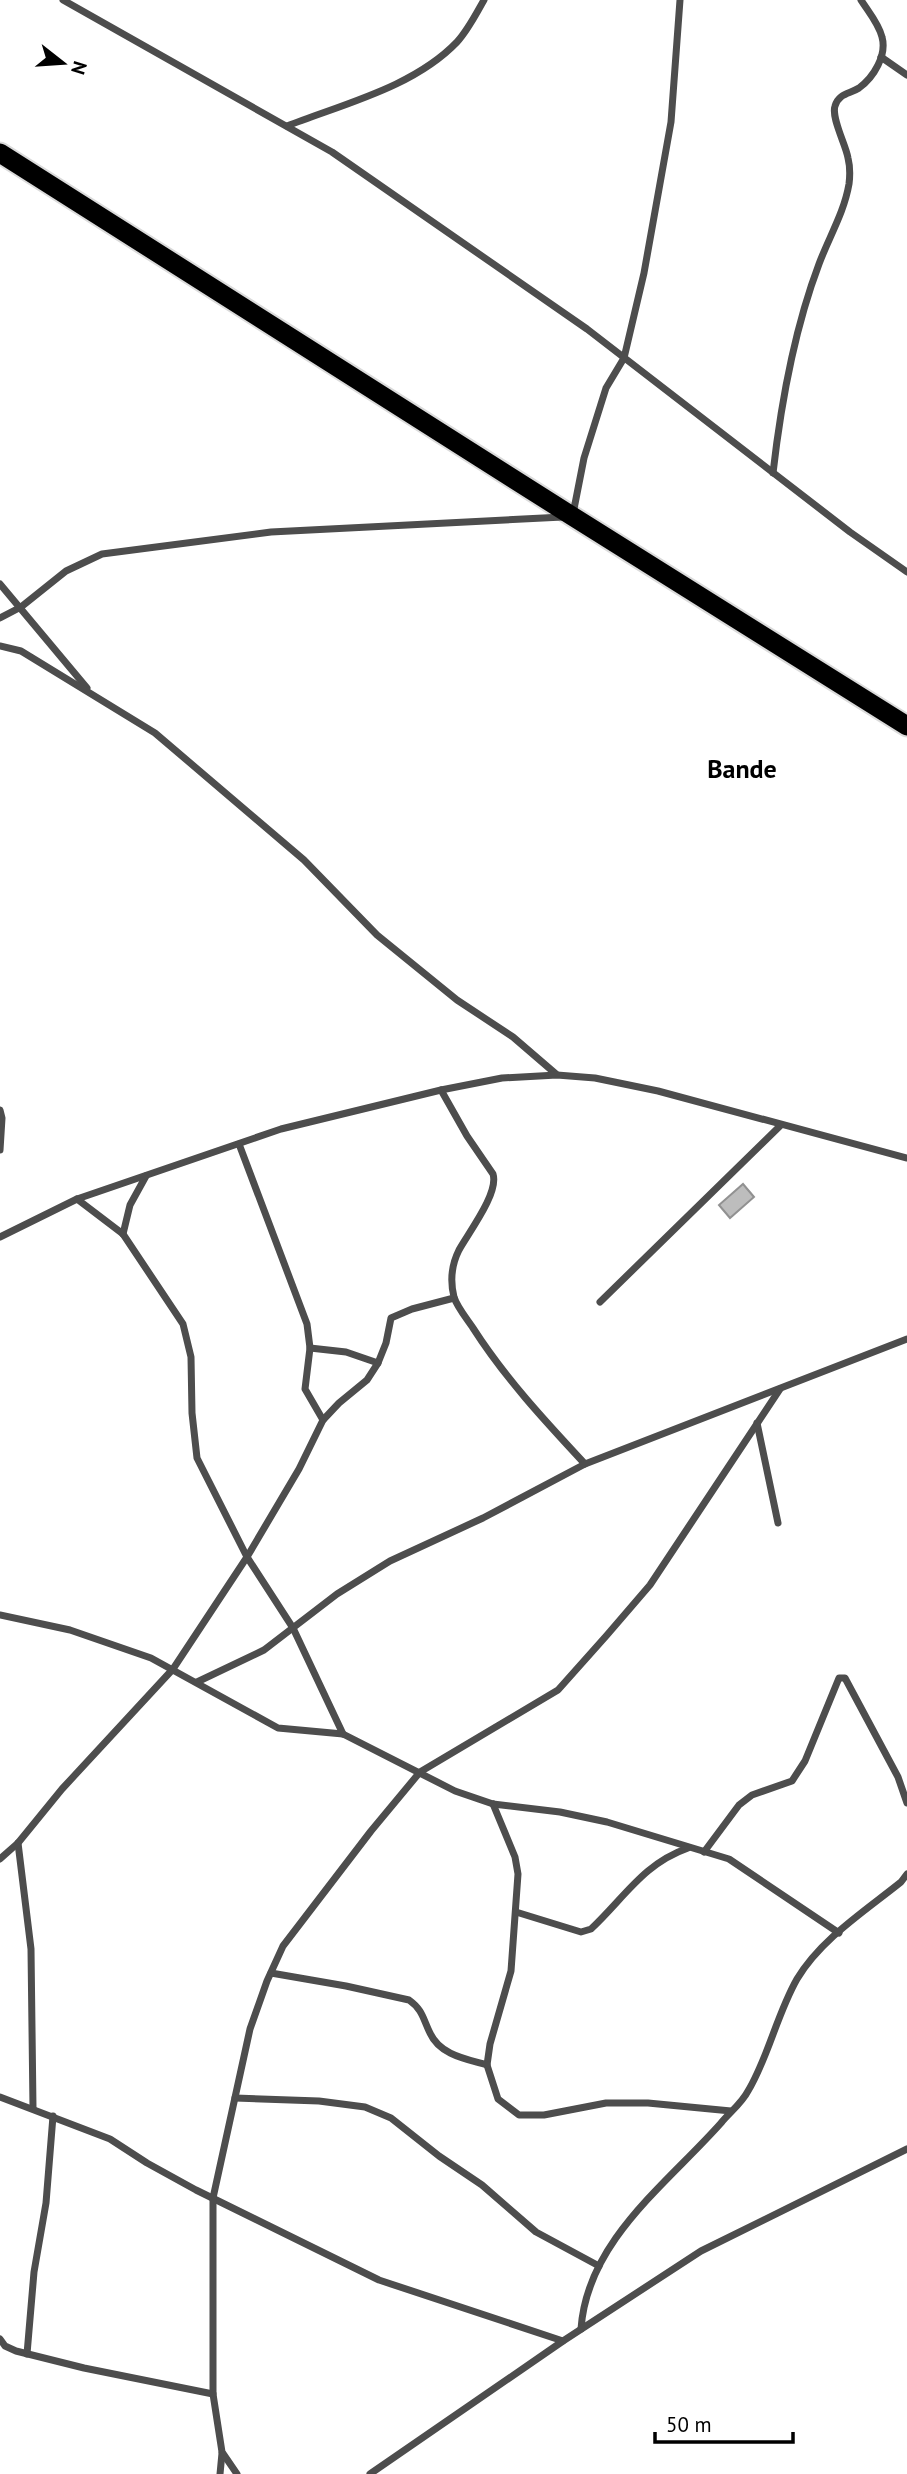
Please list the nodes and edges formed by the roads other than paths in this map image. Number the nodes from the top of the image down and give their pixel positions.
1 (63, 0) edge
2 (484, 0) edge
3 (680, 0) edge
4 (861, 0) edge
5 (76, 4) edge
6 (881, 57) junction
7 (907, 75) edge
8 (287, 126) junction
9 (0, 153) edge
10 (624, 358) junction
11 (773, 472) junction
12 (572, 516) junction
13 (907, 572) edge
14 (0, 584) edge
15 (21, 607) junction
16 (0, 618) edge
17 (0, 646) edge
18 (92, 694) junction
19 (907, 726) edge
20 (557, 1075) junction
21 (441, 1090) junction
22 (1, 1115) edge
23 (781, 1125) junction
24 (239, 1144) junction
25 (0, 1150) edge
26 (907, 1158) edge
27 (146, 1176) junction
28 (78, 1199) junction
29 (123, 1234) junction
30 (0, 1237) edge
31 (454, 1298) junction
32 (600, 1301) dead end
33 (907, 1339) edge
34 (310, 1348) junction
35 (378, 1363) junction
36 (780, 1389) junction
37 (323, 1420) junction
38 (757, 1423) junction
39 (585, 1464) junction
40 (779, 1523) dead end
41 (247, 1557) junction
42 (0, 1615) edge
43 (293, 1628) junction
44 (173, 1669) junction
45 (197, 1682) junction
46 (343, 1734) junction
47 (421, 1772) junction
48 (907, 1803) edge
49 (493, 1804) junction
50 (18, 1843) junction
51 (689, 1847) junction
52 (704, 1852) junction
53 (0, 1859) edge
54 (907, 1874) edge
55 (516, 1912) junction
56 (839, 1933) junction
57 (271, 1973) junction
58 (487, 2065) junction
59 (0, 2097) edge
60 (235, 2098) junction
61 (33, 2108) junction
62 (731, 2110) junction
63 (53, 2116) junction
64 (907, 2149) edge
65 (213, 2198) junction
66 (599, 2266) junction
67 (580, 2329) junction
68 (0, 2339) edge
69 (562, 2341) junction
70 (27, 2354) junction
71 (213, 2394) junction
72 (222, 2452) junction
73 (220, 2474) edge
74 (237, 2474) edge
75 (370, 2474) edge

1 - 5 street
2 - 8 street
3 - 10 street
4 - 6 street
5 - 8 street
6 - 7 street
6 - 11 street
8 - 10 street
9 - 12 highway
10 - 11 street
10 - 12 street
11 - 13 street
12 - 15 street
12 - 19 highway
14 - 15 street
15 - 16 street
15 - 18 street
17 - 18 street
18 - 20 street
20 - 21 street
20 - 23 street
21 - 24 street
21 - 31 street
22 - 25 street
23 - 26 street
23 - 32 street
24 - 27 street
24 - 34 street
27 - 28 street
27 - 29 street
28 - 29 street
28 - 30 street
29 - 41 street
31 - 35 street
31 - 39 street
33 - 36 street
34 - 35 street
34 - 37 street
35 - 37 street
36 - 38 street
36 - 39 street
37 - 41 street
38 - 40 street
38 - 47 street
39 - 43 street
41 - 43 street
41 - 44 street
42 - 44 street
43 - 45 street
43 - 46 street
44 - 45 street
44 - 50 street
45 - 46 street
46 - 47 street
47 - 49 street
47 - 57 street
48 - 52 street
49 - 51 street
49 - 55 street
50 - 53 street
50 - 61 street
51 - 52 street
51 - 55 street
52 - 56 street
54 - 56 street
55 - 58 street
56 - 62 street
57 - 58 street
57 - 60 street
58 - 62 street
59 - 61 street
60 - 65 street
60 - 66 street
61 - 63 street
62 - 66 street
63 - 65 street
63 - 70 street
64 - 67 street
65 - 69 street
65 - 71 street
66 - 67 street
67 - 69 street
68 - 70 street
69 - 75 street
70 - 71 street
71 - 72 street
72 - 73 street
72 - 74 street

